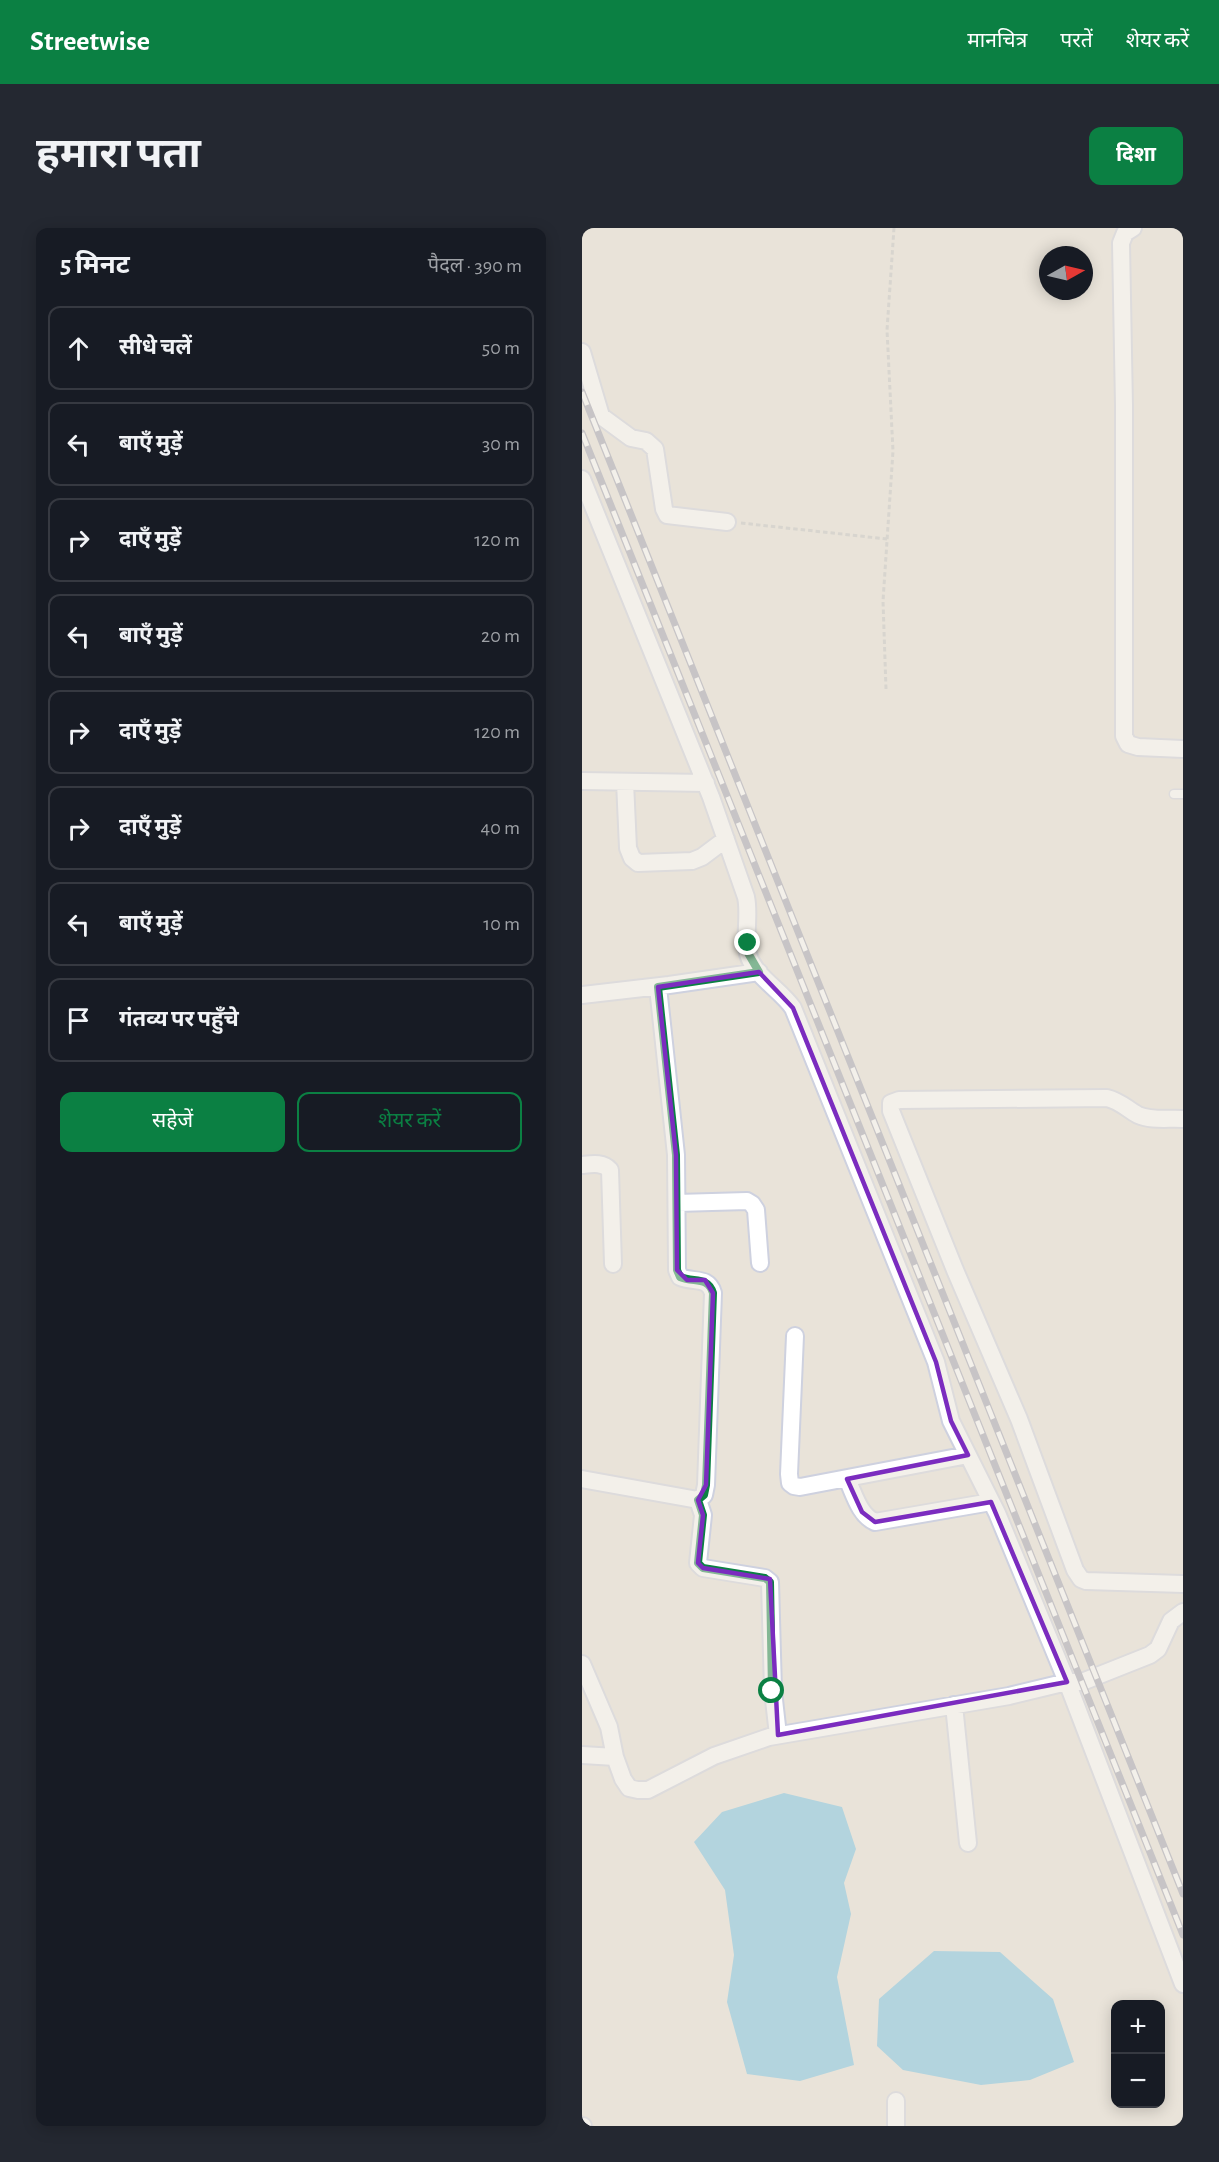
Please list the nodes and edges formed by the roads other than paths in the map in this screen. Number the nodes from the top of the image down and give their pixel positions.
1 (1133, 228) edge
2 (582, 352) edge
3 (583, 482) edge
4 (728, 522) road end
5 (1183, 749) edge
6 (582, 781) edge
7 (625, 782) junction
8 (706, 783) junction
9 (726, 839) junction
10 (759, 972) junction
11 (658, 987) junction
12 (582, 995) edge
13 (1183, 1119) edge
14 (582, 1165) edge
15 (676, 1203) junction
16 (760, 1263) dead end
17 (613, 1264) dead end
18 (795, 1336) dead end
19 (968, 1455) junction
20 (582, 1479) edge
21 (847, 1479) junction
22 (698, 1500) junction
23 (991, 1502) junction
24 (1183, 1584) edge
25 (1183, 1612) edge
26 (582, 1664) edge
27 (1067, 1682) junction
28 (954, 1705) junction
29 (778, 1735) junction
30 (582, 1755) edge
31 (615, 1757) junction
32 (968, 1843) dead end
33 (1183, 1984) edge
34 (896, 2101) dead end
35 (896, 2126) edge

1 - 5 street
2 - 4 street
3 - 8 street
6 - 7 street
7 - 8 street
7 - 9 street
8 - 9 street
9 - 10 street
10 - 11 street
10 - 19 street
11 - 12 street
11 - 15 street
13 - 24 street
14 - 17 street
15 - 16 street
15 - 22 street
18 - 21 street
19 - 21 street
19 - 23 street
20 - 22 street
21 - 23 street
22 - 29 street
23 - 27 street
25 - 27 street
26 - 31 street
27 - 28 street
27 - 33 street
28 - 29 street
28 - 32 street
29 - 31 street
30 - 31 street
34 - 35 street

